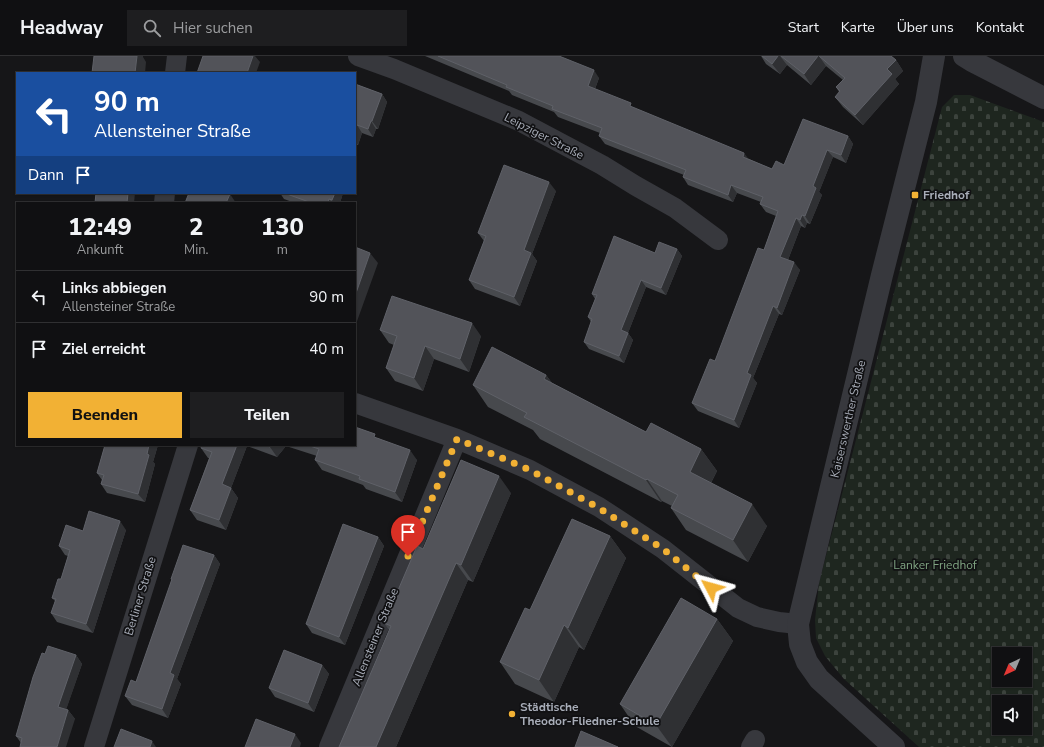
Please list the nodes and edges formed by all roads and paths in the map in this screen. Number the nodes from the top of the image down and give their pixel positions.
1 (177, 56) edge
2 (358, 56) edge
3 (934, 56) edge
4 (964, 56) edge
5 (175, 72) edge
6 (1044, 98) edge
7 (718, 240) dead end
8 (356, 403) edge
9 (457, 439) junction
10 (188, 446) edge
11 (798, 624) junction
12 (94, 747) edge
13 (329, 747) edge
14 (894, 747) edge

1 - 5 street
2 - 7 street, Leipziger Straße
3 - 11 street, Kaiserswerther Straße
4 - 6 street
8 - 9 street
9 - 11 street
9 - 13 street, Allensteiner Straße
10 - 12 street, Berliner Straße
11 - 14 street, Kaiserswerther Straße

